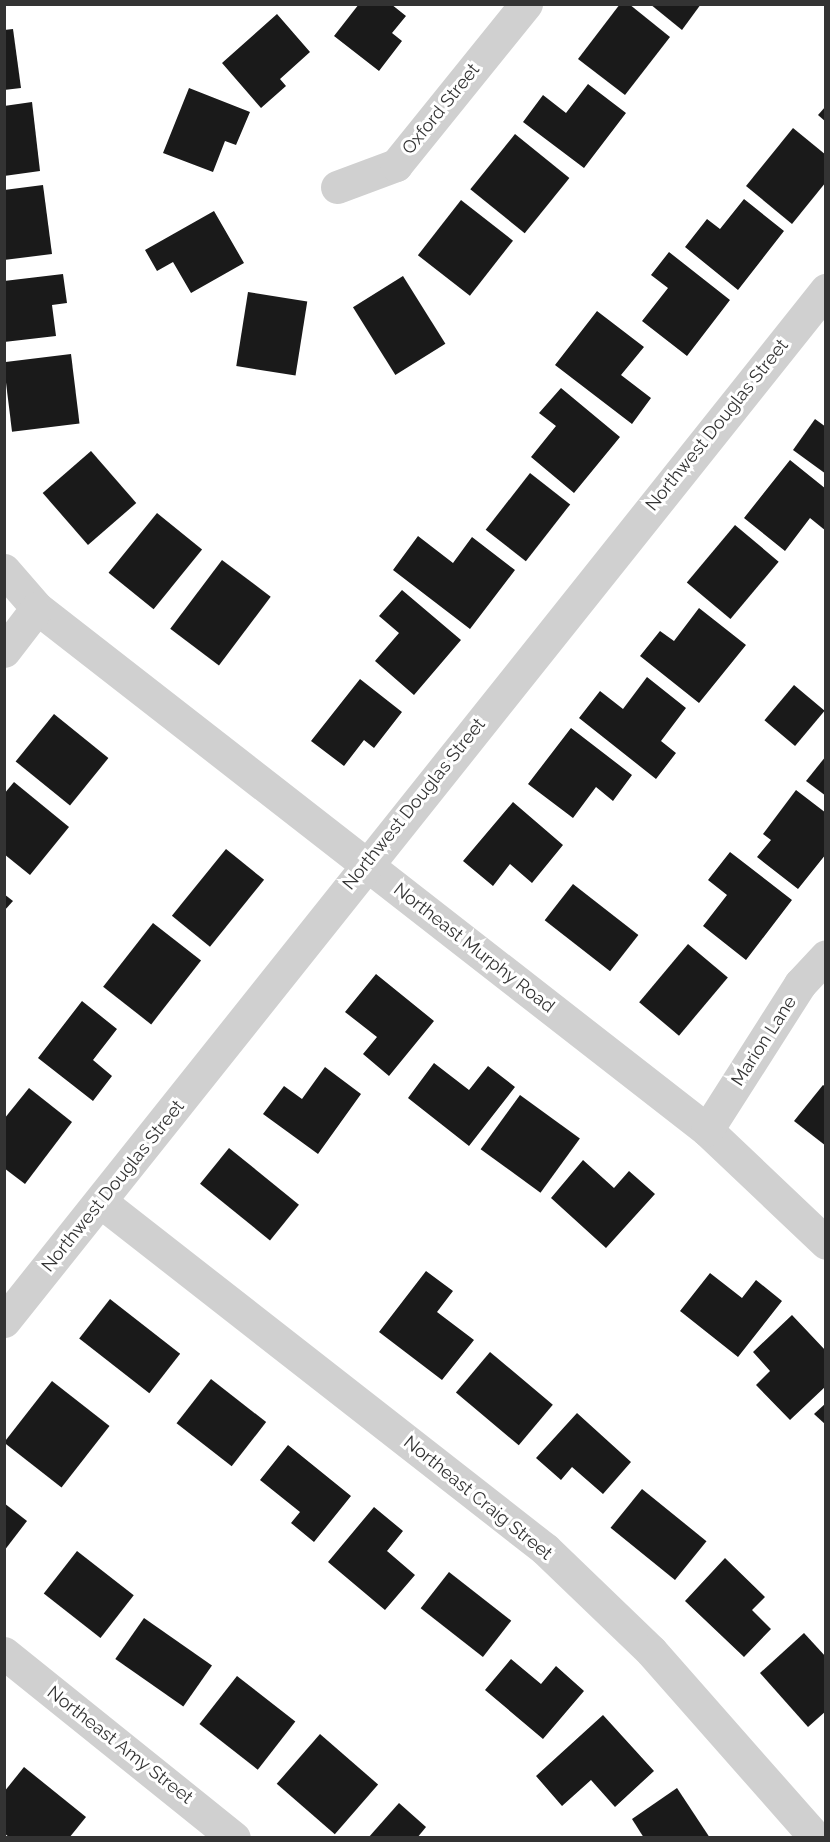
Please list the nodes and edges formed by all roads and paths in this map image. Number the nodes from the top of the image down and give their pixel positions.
1 (526, 4) edge
2 (337, 187) dead end
3 (825, 290) edge
4 (4, 570) edge
5 (37, 608) junction
6 (4, 651) edge
7 (366, 864) junction
8 (825, 956) edge
9 (707, 1130) junction
10 (101, 1202) junction
11 (825, 1243) edge
12 (4, 1321) edge
13 (4, 1653) edge
14 (234, 1838) edge
15 (816, 1838) edge

1 - 2 street, Oxford Street
3 - 7 street, Northwest Douglas Street
4 - 5 street, Northeast Murphy Road
5 - 6 street
5 - 7 street, Northeast Murphy Road
7 - 9 street, Northeast Murphy Road
7 - 10 street, Northwest Douglas Street
8 - 9 street, Marion Lane
9 - 11 street, Northeast Murphy Road
10 - 12 street, Northwest Douglas Street
10 - 15 street, Northeast Craig Street
13 - 14 street, Northeast Amy Street

